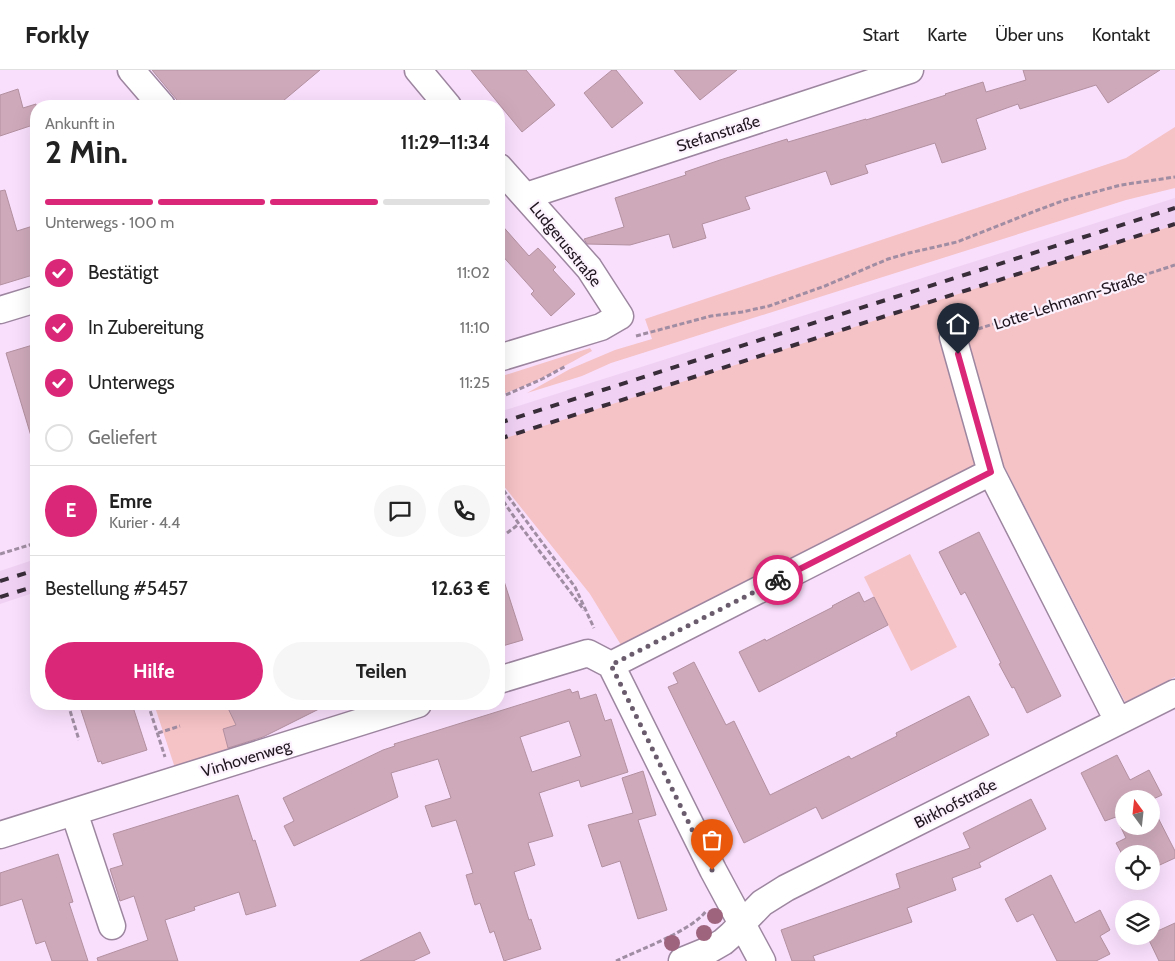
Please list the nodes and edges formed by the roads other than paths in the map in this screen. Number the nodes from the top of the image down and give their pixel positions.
1 (131, 70) edge
2 (418, 70) edge
3 (910, 70) edge
4 (157, 100) edge
5 (443, 100) edge
6 (505, 175) edge
7 (526, 196) junction
8 (30, 300) edge
9 (0, 310) edge
10 (953, 337) road end
11 (505, 356) edge
12 (991, 472) junction
13 (611, 665) junction
14 (505, 678) edge
15 (1175, 693) edge
16 (399, 710) edge
17 (1118, 721) junction
18 (74, 812) junction
19 (0, 835) edge
20 (742, 923) junction
21 (112, 926) dead end
22 (682, 961) edge
23 (762, 961) edge

1 - 4 street
2 - 5 street
3 - 7 street, Stefanstraße
6 - 7 street, Ludgerusstraße
7 - 11 street, Ludgerusstraße
8 - 9 street
10 - 12 street
12 - 13 street
12 - 17 street
13 - 14 street
13 - 20 street
15 - 17 street, Birkhofstraße
16 - 18 street, Vinhovenweg
17 - 20 street, Birkhofstraße
18 - 19 street, Vinhovenweg
18 - 21 street
20 - 22 street, Birkhofstraße
20 - 23 street

